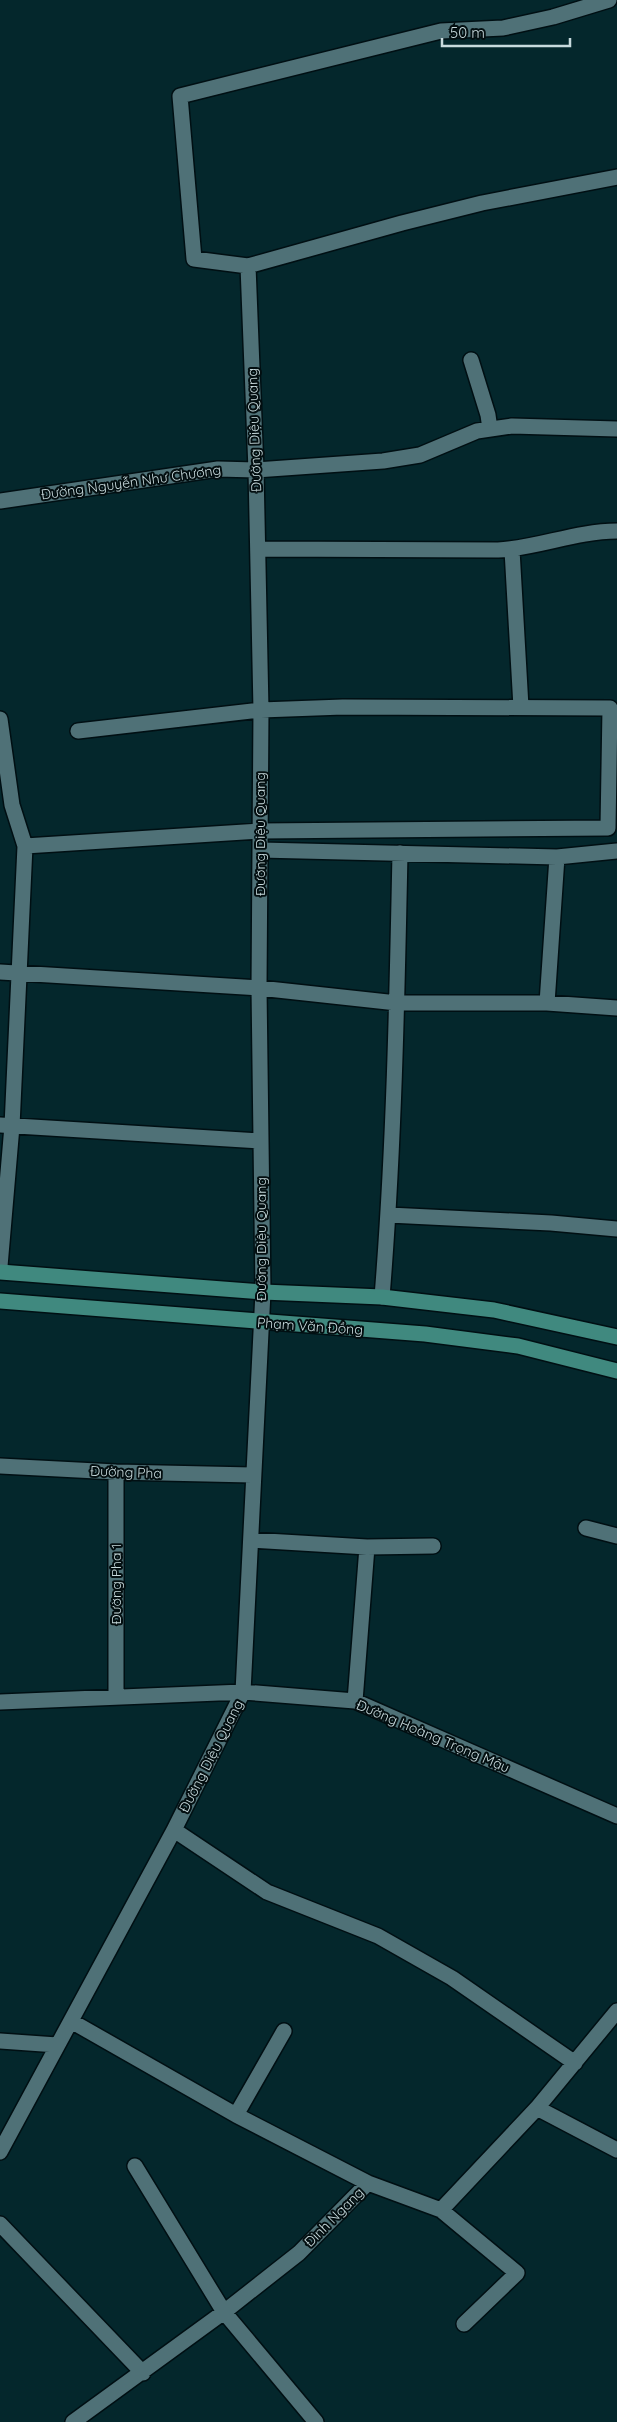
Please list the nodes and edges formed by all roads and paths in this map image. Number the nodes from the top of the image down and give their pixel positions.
1 (609, 0) edge
2 (617, 177) edge
3 (248, 266) junction
4 (471, 360) dead end
5 (617, 428) edge
6 (490, 429) junction
7 (256, 470) junction
8 (0, 500) edge
9 (617, 531) edge
10 (258, 549) junction
11 (512, 550) junction
12 (521, 707) junction
13 (261, 710) junction
14 (613, 717) edge
15 (0, 719) edge
16 (78, 731) dead end
17 (6, 805) edge
18 (260, 831) junction
19 (25, 846) junction
20 (260, 850) junction
21 (617, 852) edge
22 (400, 853) junction
23 (557, 857) junction
24 (0, 972) edge
25 (19, 973) junction
26 (259, 988) junction
27 (397, 1003) junction
28 (547, 1003) junction
29 (617, 1008) edge
30 (6, 1126) edge
31 (261, 1141) junction
32 (389, 1215) junction
33 (617, 1229) edge
34 (0, 1266) edge
35 (0, 1272) edge
36 (263, 1292) junction
37 (382, 1297) junction
38 (0, 1301) edge
39 (260, 1322) junction
40 (617, 1337) edge
41 (617, 1371) edge
42 (0, 1466) edge
43 (116, 1472) junction
44 (252, 1475) junction
45 (586, 1528) dead end
46 (617, 1536) edge
47 (251, 1540) junction
48 (433, 1546) dead end
49 (367, 1547) junction
50 (243, 1692) junction
51 (116, 1696) junction
52 (355, 1701) junction
53 (0, 1702) edge
54 (617, 1816) edge
55 (174, 1830) junction
56 (617, 2011) edge
57 (71, 2021) junction
58 (284, 2031) dead end
59 (0, 2042) edge
60 (57, 2045) junction
61 (575, 2063) junction
62 (537, 2108) junction
63 (236, 2115) junction
64 (617, 2150) edge
65 (0, 2152) edge
66 (135, 2166) dead end
67 (368, 2183) junction
68 (441, 2210) junction
69 (0, 2224) edge
70 (224, 2312) junction
71 (464, 2324) dead end
72 (143, 2373) junction
73 (73, 2422) edge
74 (316, 2422) edge

1 - 3 street
2 - 3 street
3 - 7 street, Đường Diệu Quang
4 - 6 street
5 - 6 street, Đường Nguyễn Như Chương
6 - 7 street, Đường Nguyễn Như Chương
7 - 8 street, Đường Nguyễn Như Chương
7 - 10 street, Đường Diệu Quang
9 - 11 street
10 - 11 street
10 - 13 street, Đường Diệu Quang
11 - 12 street
12 - 13 street
12 - 14 street
13 - 16 street
13 - 18 street, Đường Diệu Quang
14 - 18 street
15 - 17 street
17 - 19 street
18 - 19 street
18 - 20 street, Đường Diệu Quang
19 - 25 street
20 - 22 street
20 - 26 street, Đường Diệu Quang
21 - 23 street
22 - 23 street
22 - 27 street
23 - 28 street
24 - 25 street
25 - 26 street
25 - 30 street
26 - 27 street
26 - 31 street, Đường Diệu Quang
27 - 28 street
27 - 32 street
28 - 29 street
30 - 31 street
30 - 34 street
31 - 36 street, Đường Diệu Quang
32 - 33 street
32 - 37 street
35 - 36 main road
36 - 37 main road
36 - 39 street, Đường Diệu Quang
37 - 40 main road
38 - 39 main road, Phạm Văn Đồng
39 - 41 main road, Phạm Văn Đồng
39 - 44 street, Đường Diệu Quang
42 - 43 street, Đường Pha
43 - 44 street, Đường Pha
43 - 51 street, Đường Pha 1
44 - 47 street, Đường Diệu Quang
45 - 46 street
47 - 49 street
47 - 50 street, Đường Diệu Quang
48 - 49 street
49 - 52 street
50 - 51 street, Đường Hoàng Trọng Mậu
50 - 52 street, Đường Hoàng Trọng Mậu
50 - 55 street, Đường Diệu Quang
51 - 53 street, Đường Hoàng Trọng Mậu
52 - 54 street, Đường Hoàng Trọng Mậu
55 - 57 street, Đường Diệu Quang
55 - 61 street
56 - 61 street
57 - 60 street, Đường Diệu Quang
57 - 63 street
58 - 63 street
59 - 60 street
60 - 65 street, Đường Diệu Quang
61 - 62 street
62 - 64 street
62 - 68 street
63 - 67 street
66 - 70 street
67 - 68 street, Đình Ngang
67 - 70 street, Đình Ngang
68 - 71 street, Đình Ngang
69 - 72 street
70 - 72 street, Đình Ngang
70 - 74 street
72 - 73 street, Đình Ngang

